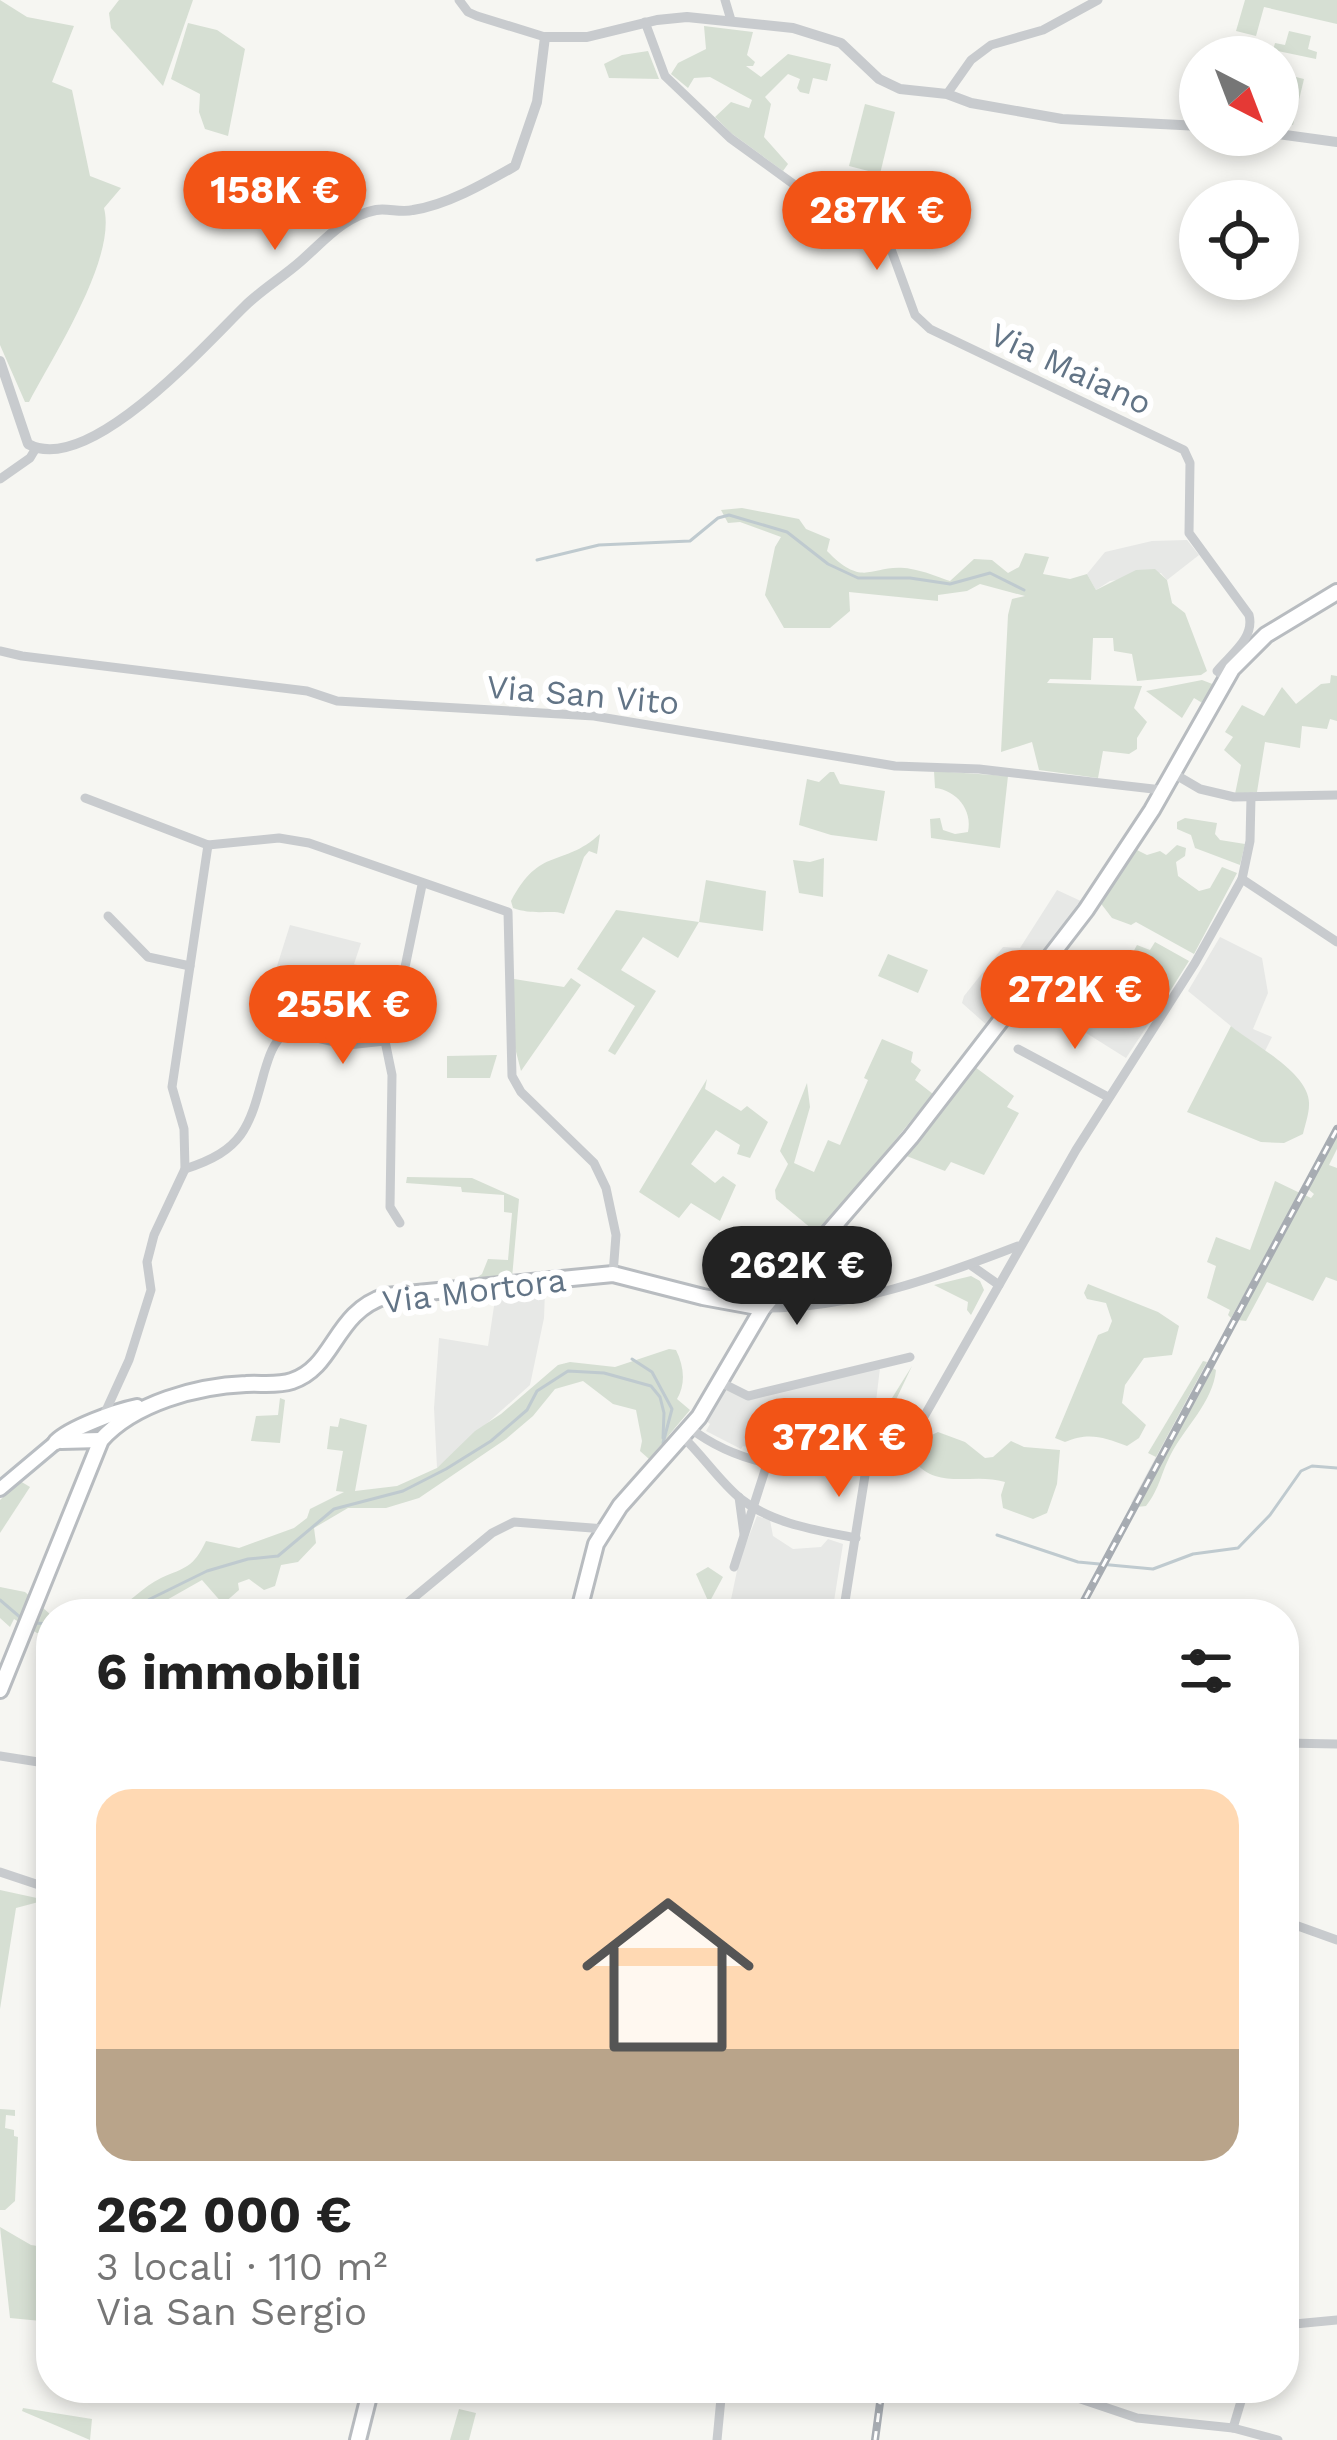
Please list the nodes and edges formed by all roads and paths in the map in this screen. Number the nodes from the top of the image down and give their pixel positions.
1 (459, 0) edge
2 (725, 0) edge
3 (1098, 0) edge
4 (731, 20) junction
5 (646, 22) junction
6 (545, 37) junction
7 (947, 94) junction
8 (1179, 125) edge
9 (1299, 137) edge
10 (1337, 142) edge
11 (0, 361) edge
12 (36, 448) junction
13 (0, 479) edge
14 (1337, 592) edge
15 (0, 650) edge
16 (1226, 678) junction
17 (1171, 772) junction
18 (1162, 790) junction
19 (1337, 795) edge
20 (1251, 797) junction
21 (85, 798) dead end
22 (208, 845) junction
23 (1242, 879) junction
24 (422, 885) junction
25 (108, 916) dead end
26 (1337, 942) edge
27 (190, 966) junction
28 (386, 1041) junction
29 (1018, 1049) dead end
30 (1108, 1097) junction
31 (185, 1168) junction
32 (400, 1223) dead end
33 (1021, 1245) junction
34 (800, 1266) junction
35 (972, 1267) junction
36 (614, 1274) junction
37 (999, 1286) junction
38 (827, 1301) junction
39 (763, 1308) junction
40 (910, 1357) dead end
41 (720, 1382) junction
42 (148, 1407) junction
43 (101, 1427) junction
44 (686, 1433) junction
45 (56, 1442) joint
46 (715, 1455) junction
47 (766, 1464) junction
48 (866, 1469) junction
49 (0, 1489) edge
50 (739, 1497) junction
51 (753, 1507) junction
52 (604, 1529) junction
53 (745, 1534) junction
54 (856, 1538) junction
55 (734, 1567) dead end
56 (38, 1599) edge
57 (412, 1599) edge
58 (582, 1599) edge
59 (846, 1599) edge
60 (36, 1604) edge
61 (0, 1690) edge
62 (1299, 1743) edge
63 (1337, 1744) edge
64 (0, 1756) edge
65 (36, 1762) edge
66 (0, 1872) edge
67 (36, 1884) edge
68 (1299, 1926) edge
69 (1337, 1940) edge
70 (1337, 2320) edge
71 (1299, 2324) edge
72 (366, 2403) edge
73 (720, 2403) edge
74 (1099, 2403) edge
75 (1240, 2403) edge
76 (1233, 2428) junction
77 (359, 2435) edge
78 (716, 2440) edge
79 (1278, 2440) edge

1 - 6 street
2 - 4 street
3 - 7 street
4 - 5 street
4 - 7 street
5 - 6 street
5 - 16 street, Via Maiano
6 - 12 street
7 - 8 street
9 - 10 street
11 - 12 street
12 - 13 street
14 - 16 main road
15 - 18 street, Via San Vito
16 - 17 main road
17 - 18 main road
17 - 20 street
18 - 34 main road
19 - 20 street
20 - 23 street
21 - 22 street
22 - 24 street
22 - 27 street
23 - 26 street
23 - 30 street
24 - 28 street
24 - 36 street
25 - 27 street
27 - 31 street
28 - 31 street
28 - 32 street
29 - 30 street
30 - 33 street
31 - 43 street
33 - 35 street
33 - 37 street
34 - 38 street
34 - 39 main road
35 - 37 street
35 - 38 street
36 - 39 main road, Via Mortora
36 - 42 main road, Via Mortora
37 - 48 street
38 - 39 street
39 - 41 main road
40 - 41 street
41 - 44 main road
42 - 43 main road
42 - 43 main road
43 - 45 main road
43 - 56 main road
44 - 46 street
44 - 46 street
44 - 52 main road
45 - 49 main road
46 - 47 street
46 - 50 street
47 - 48 street
47 - 51 street
48 - 54 street
50 - 51 street
50 - 53 street
51 - 53 street
51 - 54 street
52 - 57 street
52 - 58 main road
53 - 55 street
54 - 59 street
60 - 61 main road
62 - 63 street
64 - 65 street
66 - 67 street
68 - 69 street
70 - 71 street
72 - 77 main road
73 - 78 street
74 - 76 street
75 - 76 street
76 - 79 street

